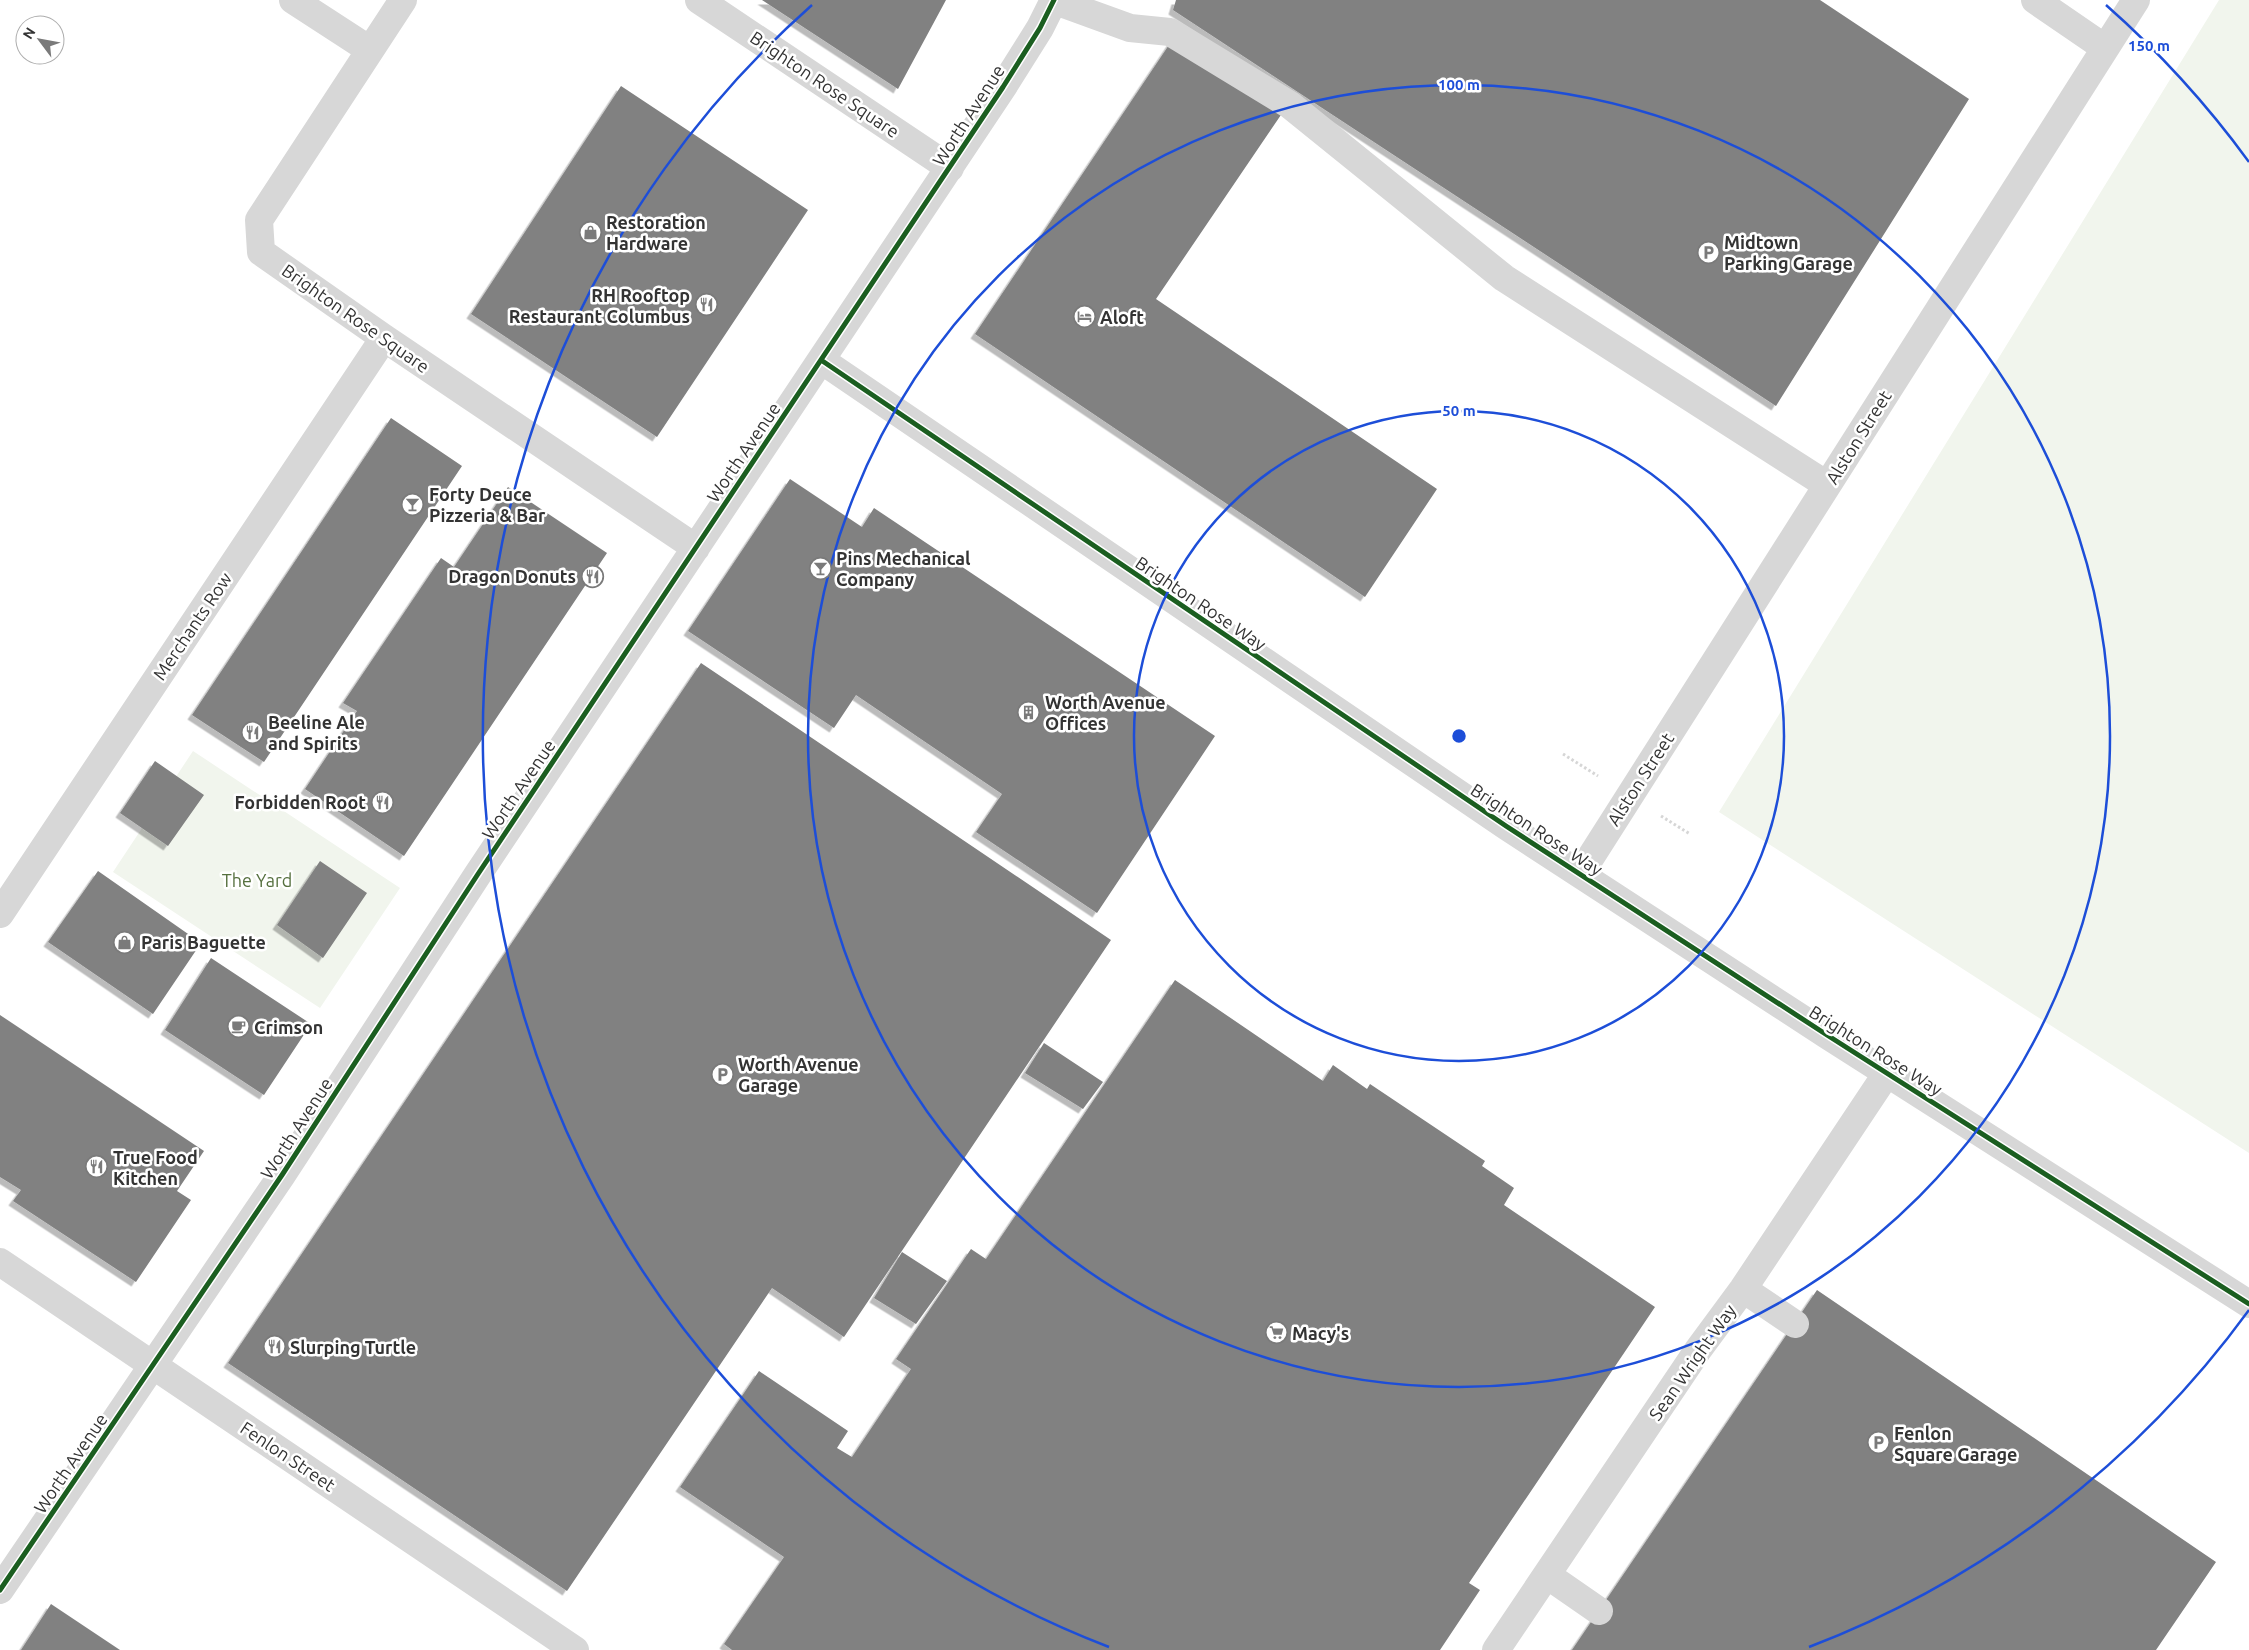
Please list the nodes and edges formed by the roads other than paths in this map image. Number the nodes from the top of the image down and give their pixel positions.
1 (293, 0) edge
2 (403, 0) edge
3 (699, 0) edge
4 (1054, 0) edge
5 (2035, 0) edge
6 (2136, 0) edge
7 (2105, 48) junction
8 (370, 50) junction
9 (950, 168) junction
10 (384, 338) junction
11 (821, 360) junction
12 (1827, 485) junction
13 (696, 548) junction
14 (1580, 874) junction
15 (0, 914) edge
16 (1887, 1073) junction
17 (0, 1262) edge
18 (1743, 1289) junction
19 (2249, 1304) edge
20 (1795, 1324) dead end
21 (154, 1366) junction
22 (1547, 1575) junction
23 (0, 1590) edge
24 (1599, 1611) dead end
25 (575, 1650) edge
26 (1496, 1650) edge

1 - 8 street
2 - 8 street, Brighton Rose Square
3 - 9 street, Brighton Rose Square
4 - 9 street, Worth Avenue
4 - 12 street
5 - 7 street
6 - 7 street, Alston Street
7 - 12 street, Alston Street
8 - 10 street, Brighton Rose Square
9 - 11 street, Worth Avenue
10 - 13 street, Brighton Rose Square
10 - 15 street, Merchants Row
11 - 13 street, Worth Avenue
11 - 14 street, Brighton Rose Way
12 - 14 street, Alston Street
13 - 21 street, Worth Avenue
14 - 16 street, Brighton Rose Way
16 - 18 street, Sean Wright Way
16 - 19 street, Brighton Rose Way
17 - 21 street, Fenlon Street
18 - 20 street
18 - 22 street, Sean Wright Way
21 - 23 street, Worth Avenue
21 - 25 street, Fenlon Street
22 - 24 street
22 - 26 street, Sean Wright Way

